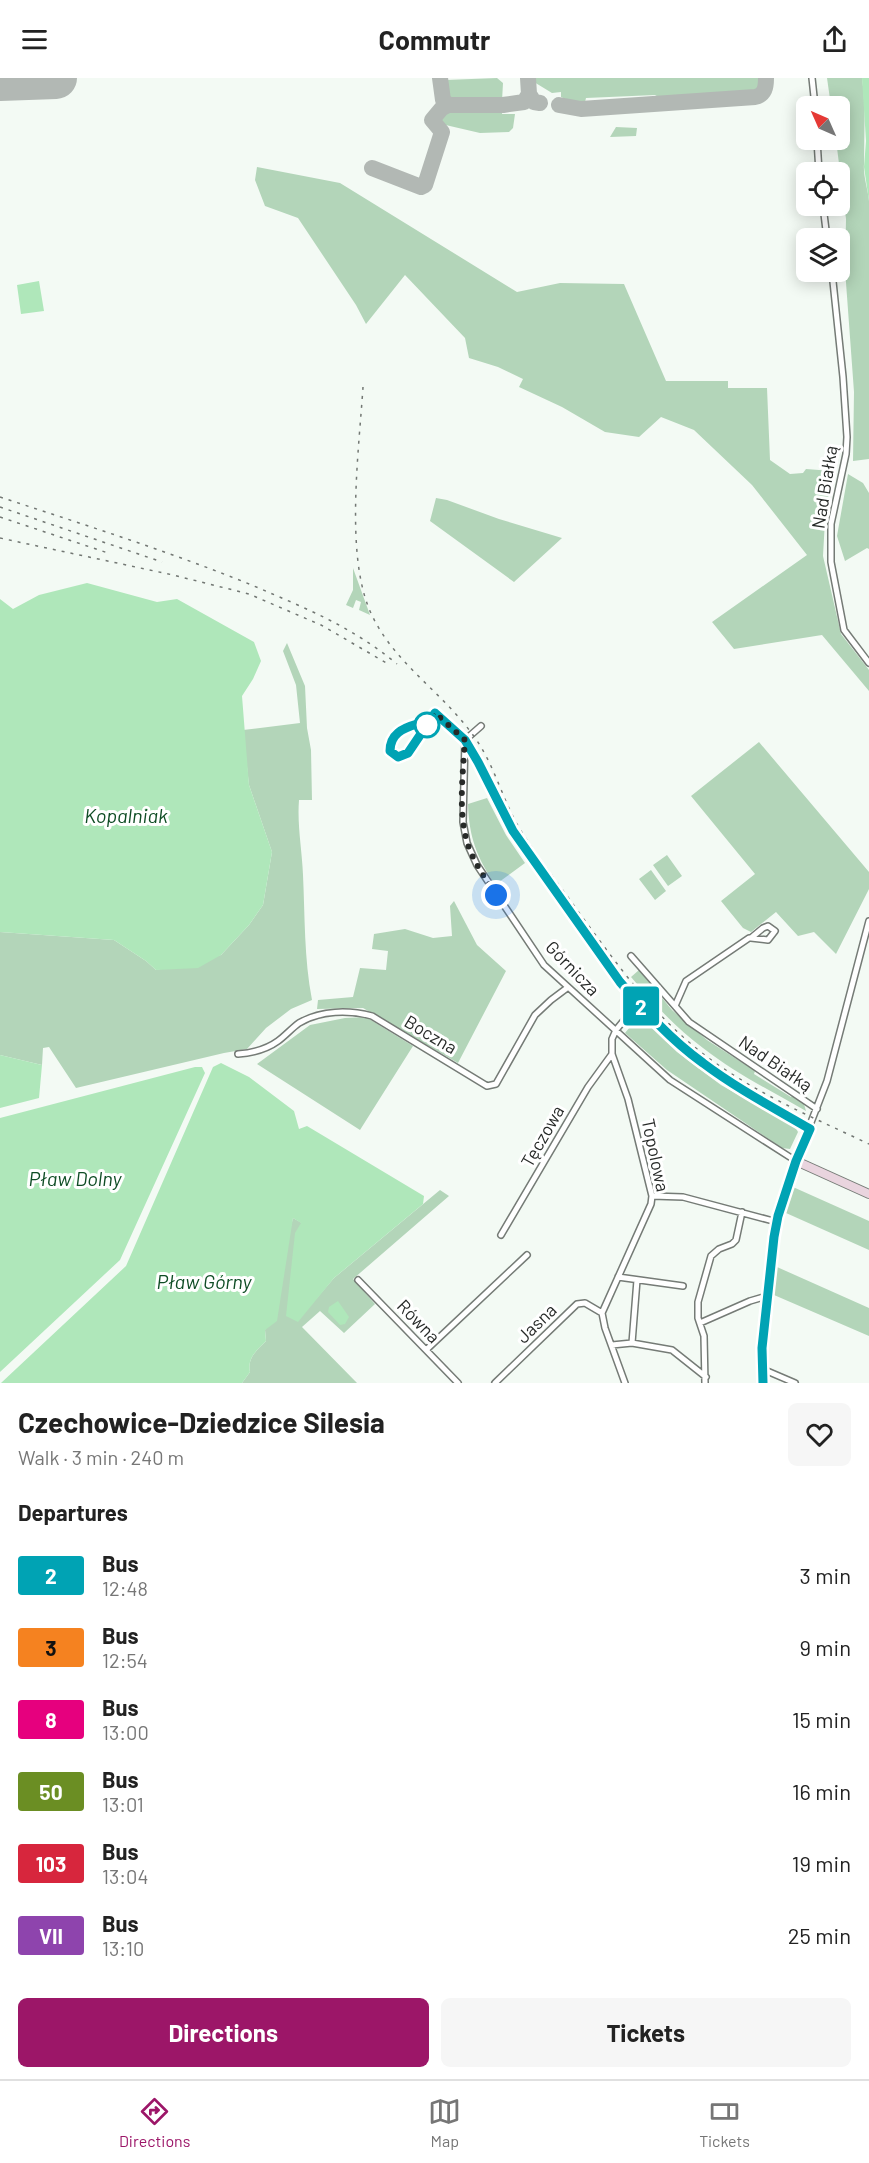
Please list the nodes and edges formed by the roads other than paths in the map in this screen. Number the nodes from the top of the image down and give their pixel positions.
1 (812, 78) edge
2 (813, 96) edge
3 (833, 282) edge
4 (869, 663) edge
5 (435, 713) dead end
6 (481, 726) dead end
7 (465, 740) junction
8 (869, 921) edge
9 (751, 938) dead end
10 (631, 956) dead end
11 (567, 988) junction
12 (638, 1004) junction
13 (675, 1006) junction
14 (616, 1030) junction
15 (238, 1054) dead end
16 (612, 1054) junction
17 (817, 1109) junction
18 (810, 1129) junction
19 (796, 1161) junction
20 (869, 1194) edge
21 (652, 1196) junction
22 (742, 1212) junction
23 (777, 1222) junction
24 (501, 1235) dead end
25 (526, 1255) dead end
26 (618, 1277) junction
27 (358, 1280) dead end
28 (637, 1280) junction
29 (683, 1286) dead end
30 (767, 1296) junction
31 (602, 1313) junction
32 (700, 1323) junction
33 (632, 1343) junction
34 (612, 1345) junction
35 (426, 1350) junction
36 (762, 1372) junction
37 (706, 1380) edge
38 (458, 1383) edge
39 (495, 1383) edge
40 (625, 1383) edge
41 (763, 1383) edge
42 (795, 1383) edge

1 - 2 street
3 - 4 street, Nad Białką
5 - 7 street, Górnicza
6 - 7 street
7 - 11 street, Górnicza
7 - 12 street, Górnicza
8 - 17 street, Nad Białką
9 - 13 street
10 - 13 street, Nad Białką
11 - 14 street, Górnicza
11 - 15 street, Boczna
12 - 14 street
12 - 18 street, Górnicza
13 - 17 street, Nad Białką
14 - 16 street, Topolowa
14 - 19 street, Górnicza
16 - 21 street, Topolowa
16 - 24 street, Tęczowa
17 - 18 street
18 - 19 street
19 - 20 street, Górnicza
19 - 23 street
21 - 22 street
21 - 26 street, Topolowa
22 - 23 street
22 - 32 street
23 - 30 street
25 - 35 street
26 - 28 street
26 - 31 street, Topolowa
27 - 35 street, Równa
28 - 29 street
28 - 33 street
30 - 32 street
30 - 36 street
31 - 34 street
31 - 39 street, Jasna
32 - 37 street
33 - 34 street
33 - 37 street
34 - 40 street
35 - 38 street, Równa
36 - 41 street
36 - 42 street

